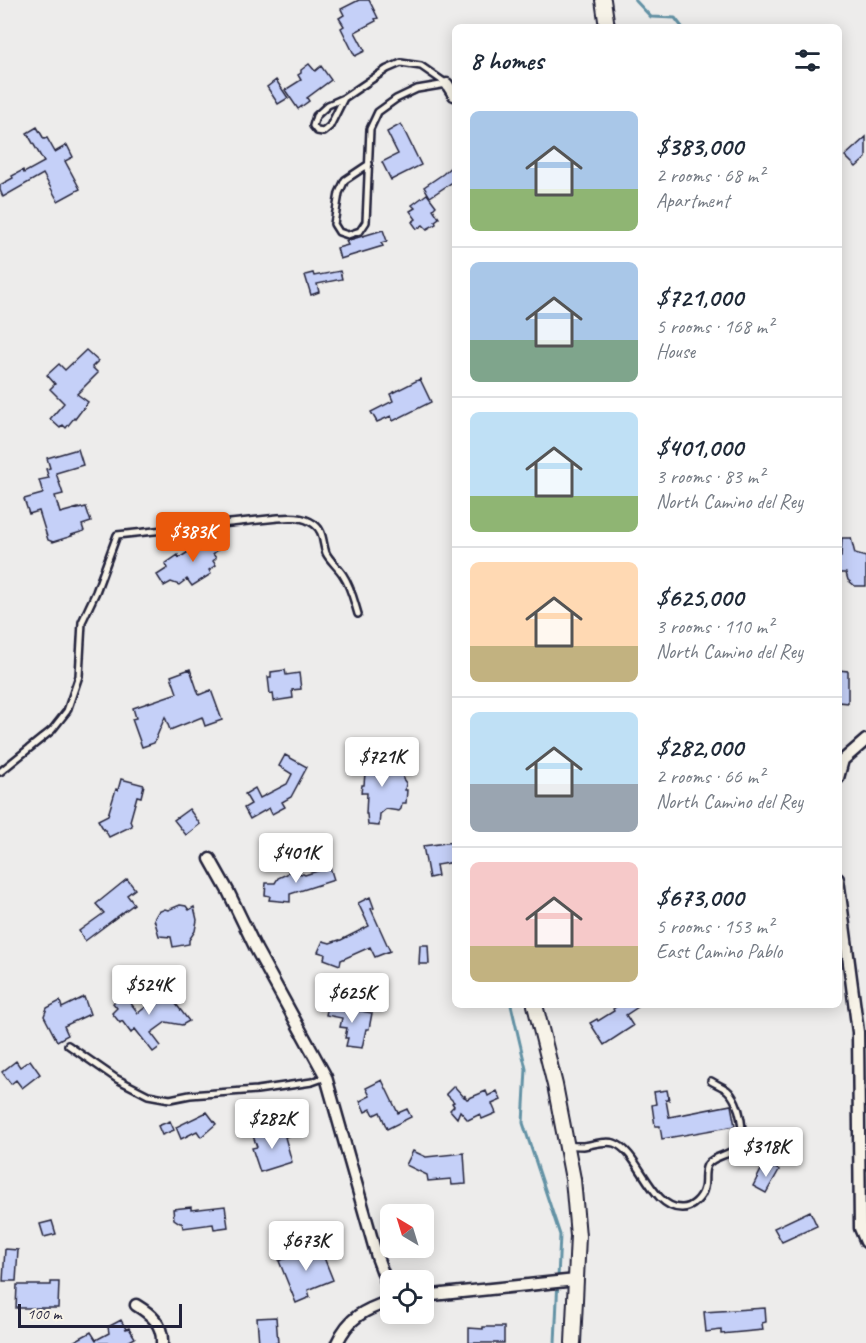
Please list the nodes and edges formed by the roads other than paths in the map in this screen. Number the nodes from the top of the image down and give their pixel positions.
1 (603, 0) edge
2 (607, 24) edge
3 (447, 84) junction
4 (452, 92) edge
5 (344, 98) junction
6 (369, 164) junction
7 (358, 614) dead end
8 (866, 740) edge
9 (842, 764) edge
10 (0, 772) edge
11 (210, 859) dead end
12 (842, 910) edge
13 (536, 1008) edge
14 (68, 1045) dead end
15 (326, 1077) junction
16 (711, 1081) dead end
17 (567, 1145) junction
18 (866, 1242) edge
19 (382, 1270) edge
20 (576, 1280) junction
21 (434, 1295) edge
22 (380, 1304) edge
23 (136, 1305) dead end
24 (162, 1343) edge
25 (337, 1343) edge
26 (573, 1343) edge

1 - 2 street
3 - 4 street
3 - 5 lane
3 - 6 lane
5 - 5 lane
6 - 6 lane
7 - 10 lane
8 - 9 street
11 - 15 street
12 - 18 street
13 - 17 street
14 - 15 lane
15 - 19 street
16 - 17 lane
17 - 20 street
20 - 21 street
20 - 26 street
22 - 25 street
23 - 24 street

